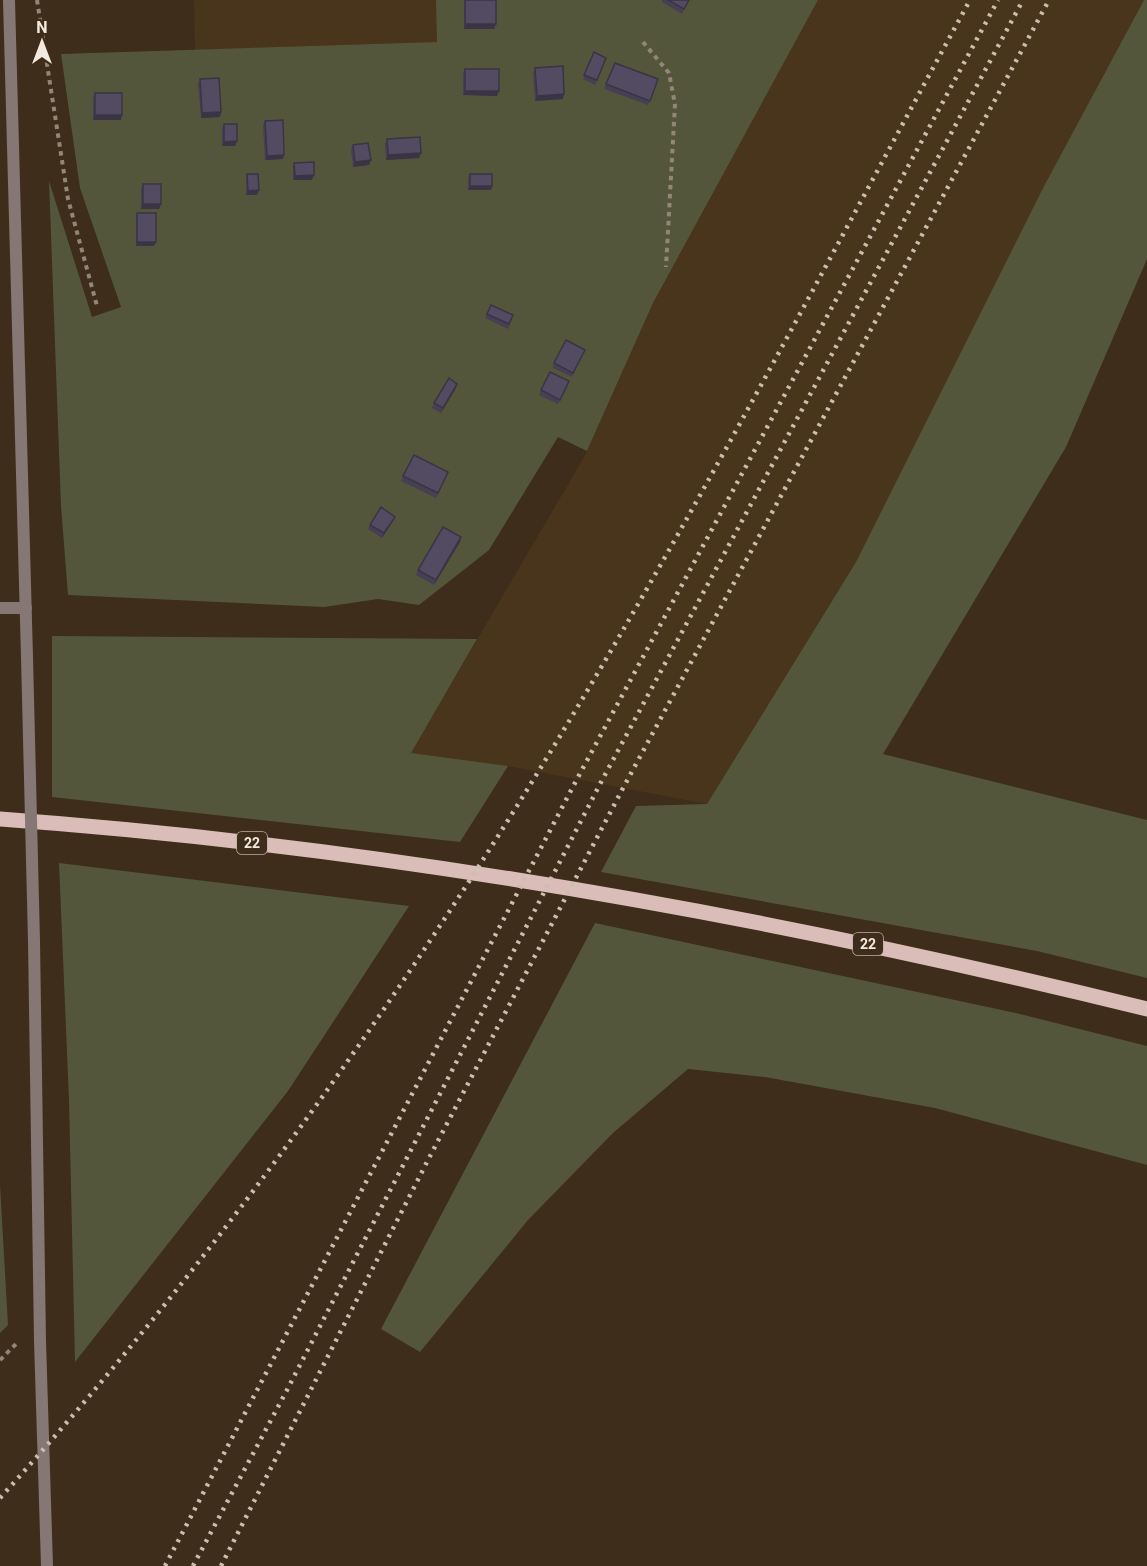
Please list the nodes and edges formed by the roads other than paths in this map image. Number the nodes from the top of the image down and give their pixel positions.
1 (9, 0) edge
2 (0, 608) edge
3 (26, 609) junction
4 (0, 819) edge
5 (1147, 1009) edge
6 (47, 1566) edge

1 - 3 street
2 - 3 street
3 - 6 street, bridge
4 - 5 main road, 22

